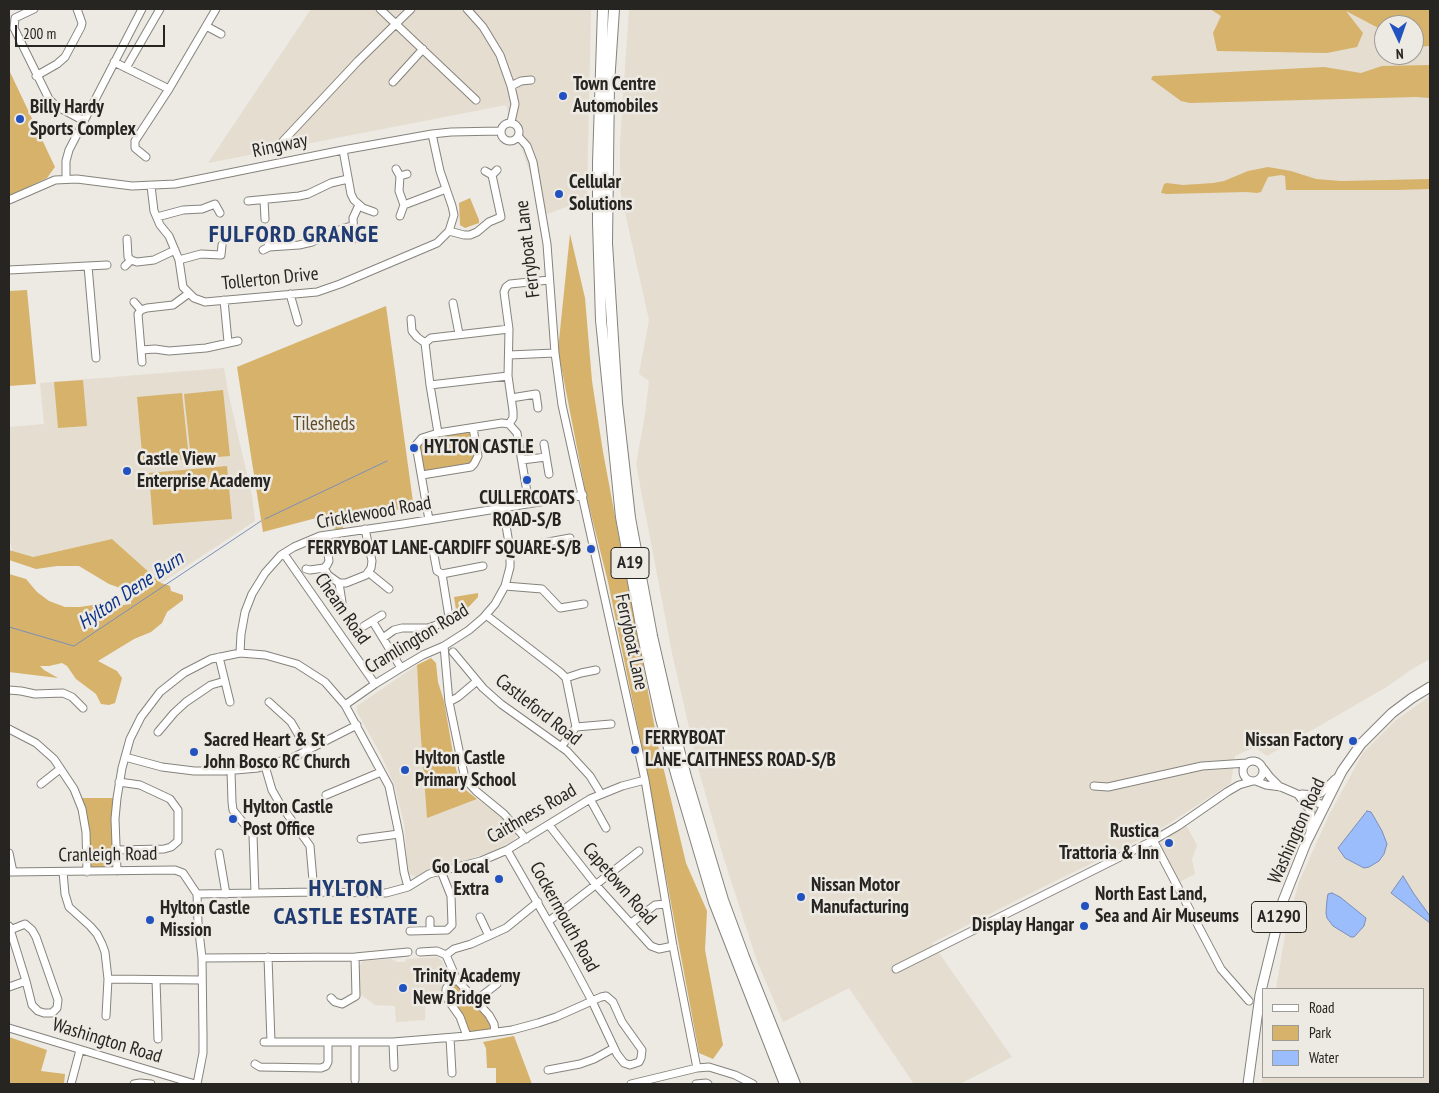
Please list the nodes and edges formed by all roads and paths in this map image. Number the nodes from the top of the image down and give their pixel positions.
1 (34, 9) edge
2 (77, 9) edge
3 (142, 9) edge
4 (160, 9) edge
5 (216, 9) edge
6 (380, 9) edge
7 (411, 9) edge
8 (467, 9) edge
9 (615, 9) edge
10 (606, 15) edge
11 (396, 24) junction
12 (206, 26) junction
13 (221, 34) dead end
14 (128, 37) junction
15 (138, 44) junction
16 (423, 49) junction
17 (114, 62) junction
18 (126, 68) junction
19 (36, 76) junction
20 (531, 80) dead end
21 (393, 82) dead end
22 (511, 86) junction
23 (169, 89) junction
24 (476, 100) dead end
25 (84, 121) junction
26 (511, 122) junction
27 (500, 131) junction
28 (432, 134) junction
29 (518, 136) junction
30 (282, 141) dead end
31 (343, 150) junction
32 (146, 157) dead end
33 (396, 169) dead end
34 (485, 171) dead end
35 (66, 178) junction
36 (348, 179) junction
37 (152, 186) junction
38 (446, 189) junction
39 (9, 200) edge
40 (264, 200) junction
41 (248, 201) dead end
42 (359, 205) junction
43 (404, 205) junction
44 (374, 212) dead end
45 (220, 213) dead end
46 (400, 216) dead end
47 (157, 217) junction
48 (265, 219) dead end
49 (353, 226) junction
50 (450, 231) junction
51 (127, 239) dead end
52 (267, 239) dead end
53 (354, 239) dead end
54 (222, 245) dead end
55 (175, 250) junction
56 (179, 260) junction
57 (107, 265) dead end
58 (88, 266) junction
59 (9, 270) edge
60 (550, 280) junction
61 (188, 294) junction
62 (290, 294) junction
63 (224, 300) junction
64 (134, 302) dead end
65 (453, 303) dead end
66 (141, 310) junction
67 (411, 318) dead end
68 (298, 322) dead end
69 (509, 329) junction
70 (459, 334) junction
71 (238, 341) dead end
72 (228, 342) junction
73 (425, 343) junction
74 (142, 350) junction
75 (555, 353) junction
76 (508, 355) junction
77 (96, 358) dead end
78 (142, 362) dead end
79 (508, 376) junction
80 (430, 385) junction
81 (511, 398) junction
82 (538, 408) dead end
83 (510, 424) junction
84 (473, 428) junction
85 (438, 433) junction
86 (544, 444) dead end
87 (546, 457) junction
88 (522, 460) junction
89 (549, 474) dead end
90 (422, 475) junction
91 (583, 495) junction
92 (529, 504) junction
93 (503, 508) junction
94 (429, 520) junction
95 (365, 529) junction
96 (570, 538) dead end
97 (327, 546) dead end
98 (510, 549) junction
99 (433, 550) dead end
100 (284, 554) junction
101 (483, 566) dead end
102 (324, 568) junction
103 (306, 569) dead end
104 (368, 572) junction
105 (442, 574) junction
106 (339, 583) junction
107 (505, 586) junction
108 (389, 589) dead end
109 (342, 602) dead end
110 (584, 604) dead end
111 (382, 615) dead end
112 (486, 615) junction
113 (373, 622) junction
114 (364, 626) dead end
115 (383, 638) junction
116 (444, 646) junction
117 (453, 652) dead end
118 (240, 653) junction
119 (219, 657) junction
120 (401, 668) junction
121 (596, 670) dead end
122 (566, 678) junction
123 (225, 681) junction
124 (477, 681) junction
125 (374, 684) junction
126 (1430, 688) edge
127 (9, 690) edge
128 (230, 702) dead end
129 (269, 702) dead end
130 (449, 702) junction
131 (345, 705) junction
132 (82, 708) dead end
133 (611, 724) dead end
134 (356, 725) junction
135 (576, 727) junction
136 (9, 728) edge
137 (158, 732) dead end
138 (562, 747) junction
139 (308, 750) junction
140 (125, 757) junction
141 (1248, 763) junction
142 (1217, 765) junction
143 (266, 766) junction
144 (1264, 768) junction
145 (60, 769) junction
146 (231, 770) junction
147 (1342, 771) junction
148 (381, 772) junction
149 (1244, 775) junction
150 (645, 780) junction
151 (1254, 781) junction
152 (119, 782) junction
153 (41, 784) dead end
154 (1239, 785) junction
155 (1094, 786) dead end
156 (1281, 787) junction
157 (1295, 793) junction
158 (601, 794) junction
159 (326, 795) dead end
160 (590, 799) junction
161 (1324, 806) junction
162 (549, 825) junction
163 (606, 828) dead end
164 (399, 834) junction
165 (1309, 838) junction
166 (361, 839) dead end
167 (526, 839) junction
168 (1153, 840) junction
169 (116, 850) junction
170 (508, 850) junction
171 (639, 851) dead end
172 (9, 853) edge
173 (219, 853) dead end
174 (117, 871) junction
175 (441, 871) junction
176 (11, 872) edge
177 (63, 872) junction
178 (87, 872) junction
179 (596, 884) junction
180 (408, 887) junction
181 (314, 892) junction
182 (255, 893) junction
183 (197, 894) junction
184 (226, 894) junction
185 (538, 902) junction
186 (666, 904) junction
187 (480, 917) dead end
188 (430, 920) dead end
189 (549, 921) junction
190 (631, 923) junction
191 (9, 928) edge
192 (430, 930) junction
193 (410, 931) dead end
194 (489, 936) junction
195 (673, 946) junction
196 (408, 952) dead end
197 (420, 952) dead end
198 (446, 955) junction
199 (355, 956) junction
200 (268, 957) junction
201 (202, 958) junction
202 (896, 969) dead end
203 (108, 979) junction
204 (156, 980) junction
205 (201, 980) junction
206 (457, 980) junction
207 (26, 981) junction
208 (497, 984) dead end
209 (9, 987) edge
210 (331, 998) dead end
211 (475, 1001) junction
212 (592, 1001) junction
213 (1249, 1001) dead end
214 (106, 1016) dead end
215 (9, 1028) edge
216 (495, 1032) junction
217 (467, 1036) junction
218 (450, 1038) junction
219 (158, 1039) dead end
220 (328, 1042) junction
221 (355, 1042) junction
222 (394, 1042) junction
223 (614, 1048) junction
224 (80, 1050) junction
225 (255, 1064) dead end
226 (394, 1067) dead end
227 (697, 1068) junction
228 (548, 1070) dead end
229 (452, 1073) dead end
230 (355, 1080) dead end
231 (71, 1084) edge
232 (137, 1084) edge
233 (151, 1084) edge
234 (196, 1084) edge
235 (631, 1084) edge
236 (696, 1084) edge
237 (708, 1084) edge
238 (753, 1084) edge
239 (785, 1084) edge
240 (795, 1084) edge
241 (1248, 1084) edge

1 - 19 street
2 - 19 street
3 - 14 street
4 - 15 street
5 - 12 street
6 - 11 street
7 - 11 street
8 - 22 street
9 - 10 highway, A19
10 - 239 highway, A19
10 - 240 highway, A19
11 - 16 street
11 - 30 street
12 - 13 street
12 - 23 street
14 - 15 street
14 - 17 street
15 - 18 street
16 - 21 street
16 - 24 street
17 - 18 street
17 - 25 street
18 - 23 street
19 - 25 street
20 - 22 street
22 - 26 street
23 - 32 street
25 - 35 street
26 - 27 street
26 - 29 street
27 - 28 street, Ringway
27 - 29 street
28 - 31 street, Ringway
28 - 38 street
29 - 60 street, Ferryboat Lane
31 - 36 street
31 - 37 street, Ringway
33 - 43 street
34 - 50 street
35 - 37 street, Ringway
35 - 39 street
36 - 40 street
36 - 42 street
37 - 47 street
38 - 43 street
38 - 50 street
40 - 41 street
40 - 48 street
42 - 44 street
42 - 49 street
43 - 46 street
45 - 47 street
47 - 55 street
49 - 52 street
49 - 53 street
50 - 62 street, Tollerton Drive
51 - 55 street
54 - 56 street
55 - 56 street
56 - 61 street
57 - 58 street
58 - 59 street
58 - 77 street
60 - 69 street
60 - 75 street, Ferryboat Lane
61 - 63 street, Tollerton Drive
61 - 66 street
62 - 63 street, Tollerton Drive
62 - 68 street
63 - 72 street
64 - 66 street
65 - 70 street
66 - 74 street
67 - 73 street
69 - 70 street
69 - 76 street
70 - 73 street
71 - 72 street
72 - 74 street
73 - 80 street
74 - 78 street
75 - 76 street
75 - 91 street, Ferryboat Lane
76 - 79 street
79 - 80 street
79 - 81 street
80 - 85 street
81 - 82 street
81 - 83 street
83 - 84 street
83 - 88 street
84 - 85 street
84 - 90 street
85 - 90 street
86 - 87 street
87 - 88 street
87 - 89 street
88 - 92 street
90 - 94 street
91 - 92 street, Cricklewood Road
91 - 150 street, Ferryboat Lane
92 - 93 street, Cricklewood Road
93 - 94 street, Cricklewood Road
93 - 98 street, Cramlington Road
94 - 95 street, Cricklewood Road
95 - 100 street, Cricklewood Road
95 - 104 street
96 - 98 street
97 - 102 street
98 - 107 street, Cramlington Road
99 - 105 street
100 - 118 street, Cricklewood Road
100 - 125 street, Cheam Road
101 - 105 street
102 - 103 street
102 - 106 street
104 - 106 street
104 - 108 street
105 - 115 street
106 - 109 street
107 - 110 street
107 - 112 street, Cramlington Road
111 - 113 street
112 - 116 street, Cramlington Road
112 - 122 street
113 - 114 street
113 - 115 street
115 - 120 street
116 - 120 street, Cramlington Road
116 - 130 street
117 - 124 street, Castleford Road
118 - 119 street
118 - 131 street
119 - 123 street
119 - 140 street
120 - 125 street, Cramlington Road
121 - 122 street
122 - 135 street
123 - 128 street
123 - 137 street
124 - 130 street
124 - 138 street, Castleford Road
125 - 131 street, Cramlington Road
126 - 147 main road, Washington Road / A1290
127 - 132 street
129 - 139 street
130 - 167 street
131 - 134 street
133 - 135 street
134 - 139 street
134 - 148 street
135 - 138 street
136 - 145 street
138 - 158 street, Castleford Road
139 - 143 street
140 - 146 street
140 - 152 street
141 - 142 street
141 - 144 street
141 - 149 street
142 - 149 street
142 - 155 street
143 - 146 street
143 - 181 street
144 - 151 street
144 - 156 street
145 - 153 street
145 - 178 street
146 - 182 street
147 - 157 street
147 - 161 main road, Washington Road / A1290
148 - 159 street
148 - 164 street
149 - 151 street
149 - 154 street
150 - 158 street, Caithness Road
150 - 186 street, Ferryboat Lane
151 - 154 street
151 - 156 street
152 - 169 street
152 - 169 street
154 - 168 street
156 - 157 street
157 - 161 street
157 - 165 street
158 - 160 street, Caithness Road
160 - 162 street, Caithness Road
160 - 163 street
161 - 165 main road, Washington Road / A1290
162 - 167 street, Caithness Road
162 - 179 street, Capetown Road
164 - 166 street
164 - 180 street
165 - 241 main road, Washington Road / A1290
167 - 170 street, Caithness Road
168 - 202 street
168 - 213 street
169 - 174 street
170 - 175 street, Caithness Road
170 - 185 street, Cockermouth Road
171 - 179 street
172 - 176 street
173 - 184 street
174 - 178 street, Cranleigh Road
174 - 183 street, Cranleigh Road
175 - 180 street, Caithness Road
175 - 192 street
176 - 177 street, Cranleigh Road
177 - 178 street, Cranleigh Road
177 - 203 street
179 - 189 street
179 - 190 street, Capetown Road
180 - 181 street, Caithness Road
181 - 182 street, Caithness Road
182 - 184 street, Caithness Road
183 - 184 street, Caithness Road
183 - 201 street
185 - 189 street, Cockermouth Road
185 - 194 street
186 - 190 street
186 - 195 street, Ferryboat Lane
187 - 194 street
188 - 192 street
189 - 212 street, Cockermouth Road
190 - 195 street, Capetown Road
191 - 207 street
191 - 207 street
192 - 193 street
194 - 198 street
195 - 227 street, Ferryboat Lane
196 - 199 street
197 - 198 street
198 - 206 street
199 - 200 street
199 - 210 street
200 - 201 street
200 - 220 street
201 - 205 street
203 - 204 street
203 - 214 street
204 - 205 street
204 - 219 street
205 - 234 street
206 - 211 street
206 - 217 street
207 - 209 street
208 - 211 street
211 - 216 street
212 - 216 street
212 - 223 street, Cockermouth Road
212 - 223 street, Cockermouth Road
215 - 224 street, Washington Road
216 - 217 street
217 - 218 street
218 - 222 street
218 - 229 street
220 - 221 street
220 - 225 street
221 - 222 street
221 - 230 street
222 - 226 street
223 - 228 street
224 - 231 street
224 - 234 street, Washington Road
227 - 235 street
227 - 238 street
232 - 233 street
236 - 237 street

